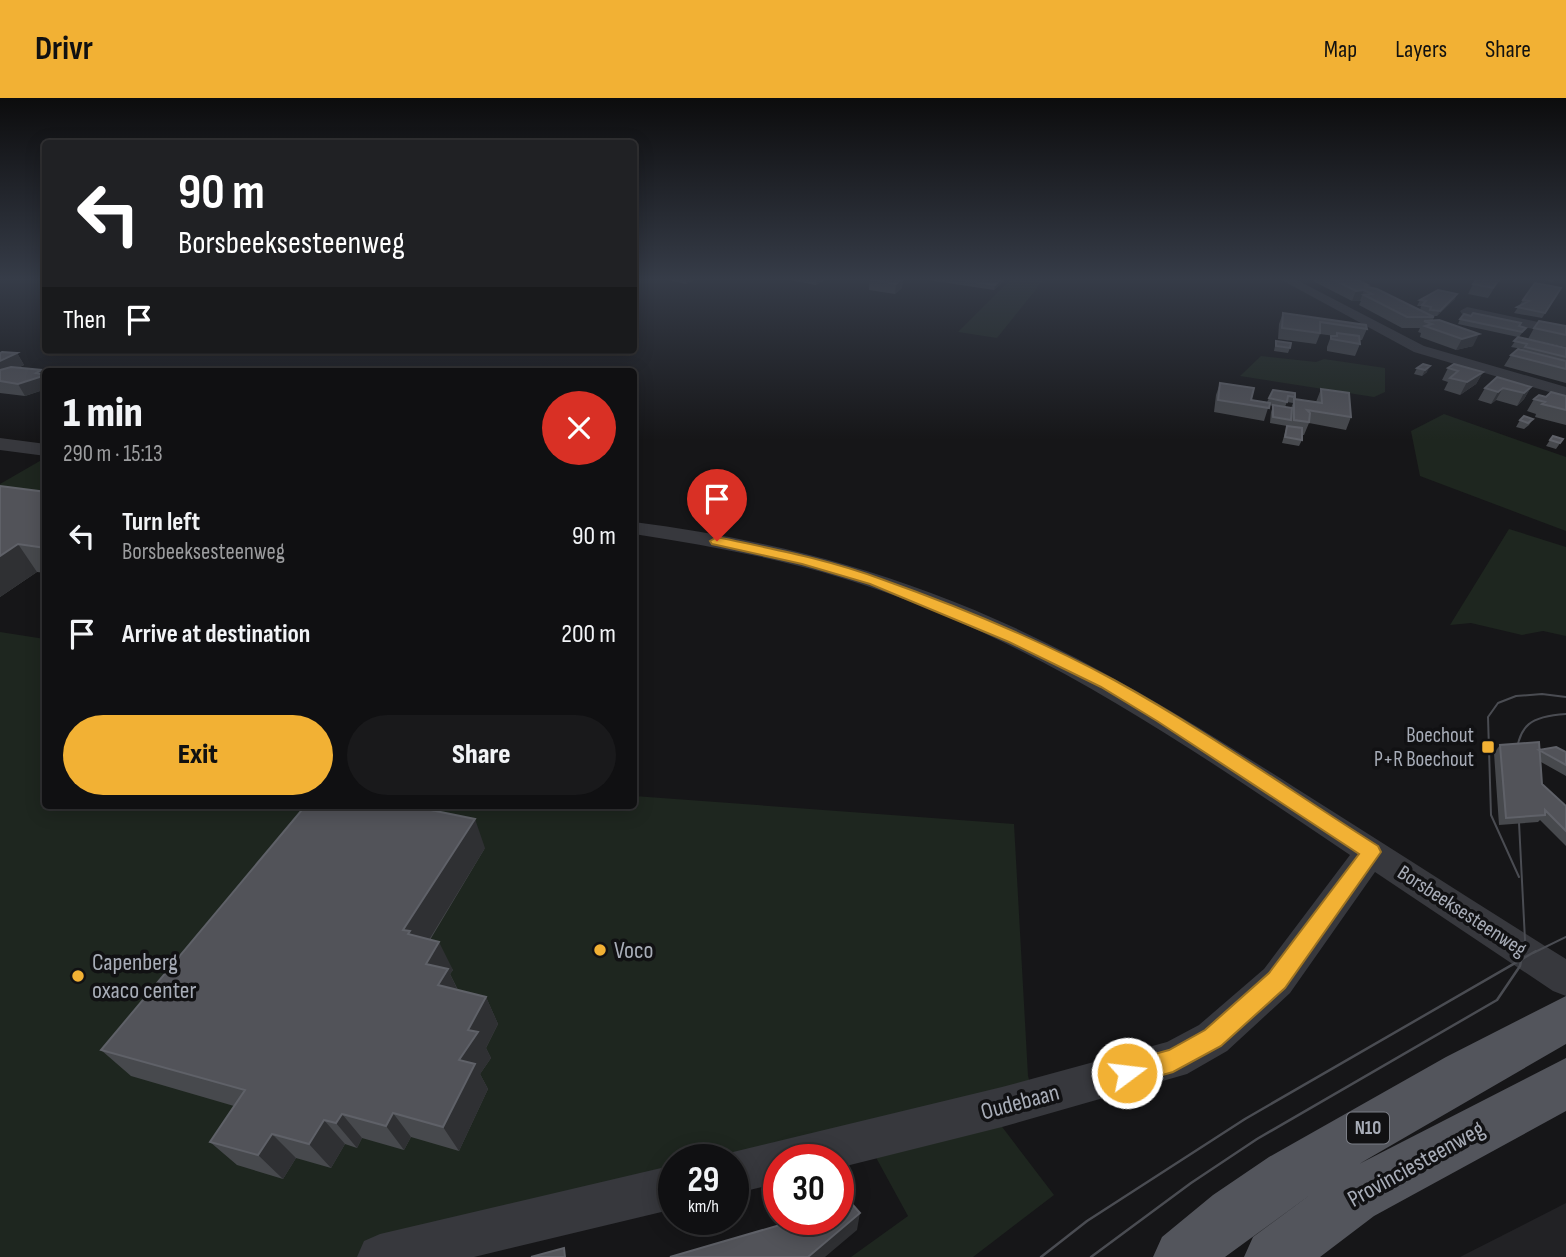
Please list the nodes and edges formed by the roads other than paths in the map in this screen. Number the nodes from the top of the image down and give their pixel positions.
1 (1387, 332) edge
2 (1566, 392) edge
3 (0, 444) edge
4 (42, 449) edge
5 (637, 528) edge
6 (1371, 852) junction
7 (1566, 979) edge
8 (1566, 1019) edge
9 (1566, 1083) edge
10 (852, 1144) edge
11 (658, 1191) edge
12 (380, 1257) edge
13 (1182, 1257) edge
14 (1273, 1257) edge

1 - 2 street
3 - 4 street
5 - 6 street, Borsbeeksesteenweg
6 - 7 street, Borsbeeksesteenweg
6 - 10 street, Oudebaan
8 - 13 main road, N10
9 - 14 main road, Provinciesteenweg / N10
11 - 12 street

